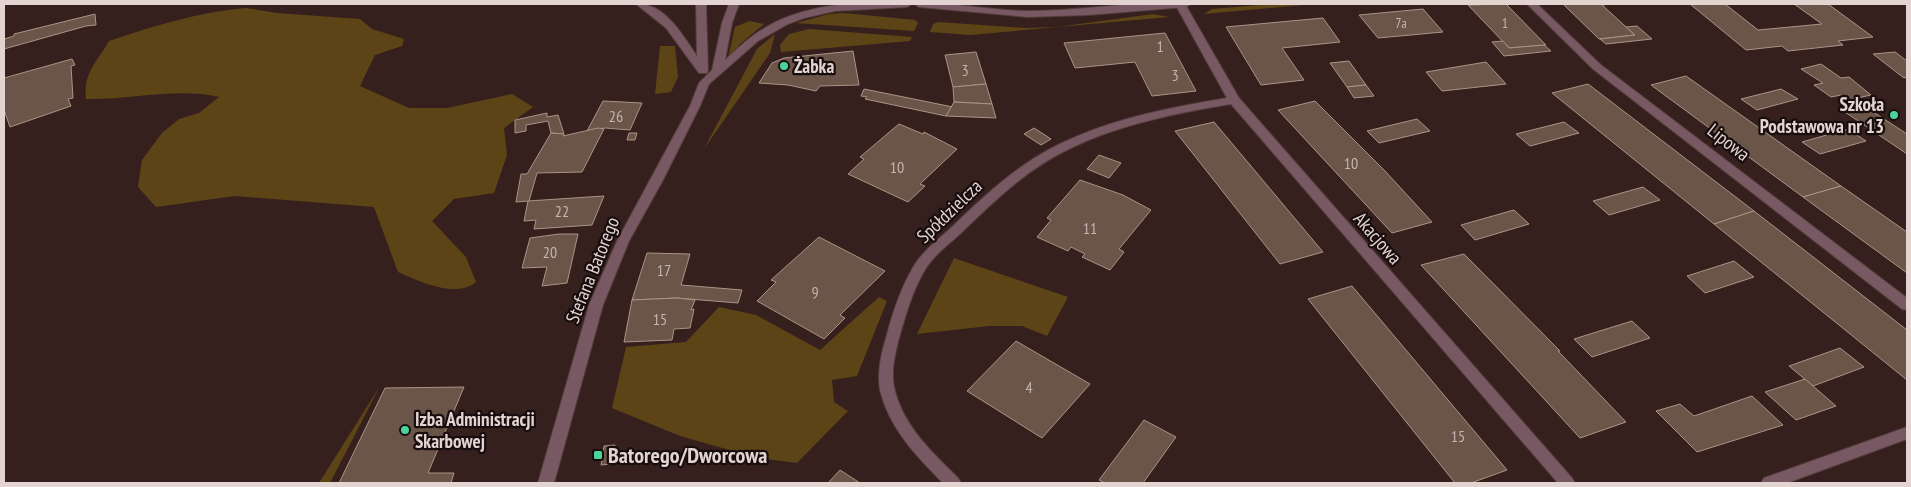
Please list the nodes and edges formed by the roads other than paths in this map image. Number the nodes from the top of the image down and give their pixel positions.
1 (641, 4) edge
2 (701, 4) edge
3 (734, 4) edge
4 (907, 4) edge
5 (919, 4) edge
6 (1180, 4) edge
7 (1186, 4) edge
8 (1532, 4) edge
9 (717, 71) junction
10 (703, 77) junction
11 (1234, 100) junction
12 (1907, 305) edge
13 (1907, 434) edge
14 (546, 483) edge
15 (954, 483) edge
16 (1567, 483) edge
17 (1769, 483) edge

1 - 10 street
2 - 10 street, Stefana Batorego
3 - 9 street
4 - 9 street, Stefana Batorego
5 - 6 street
6 - 7 street
6 - 11 street, Akacjowa
8 - 12 street, Lipowa
9 - 10 street, Stefana Batorego
10 - 14 street, Stefana Batorego
11 - 15 street, Spółdzielcza
11 - 16 street, Akacjowa
13 - 17 street

